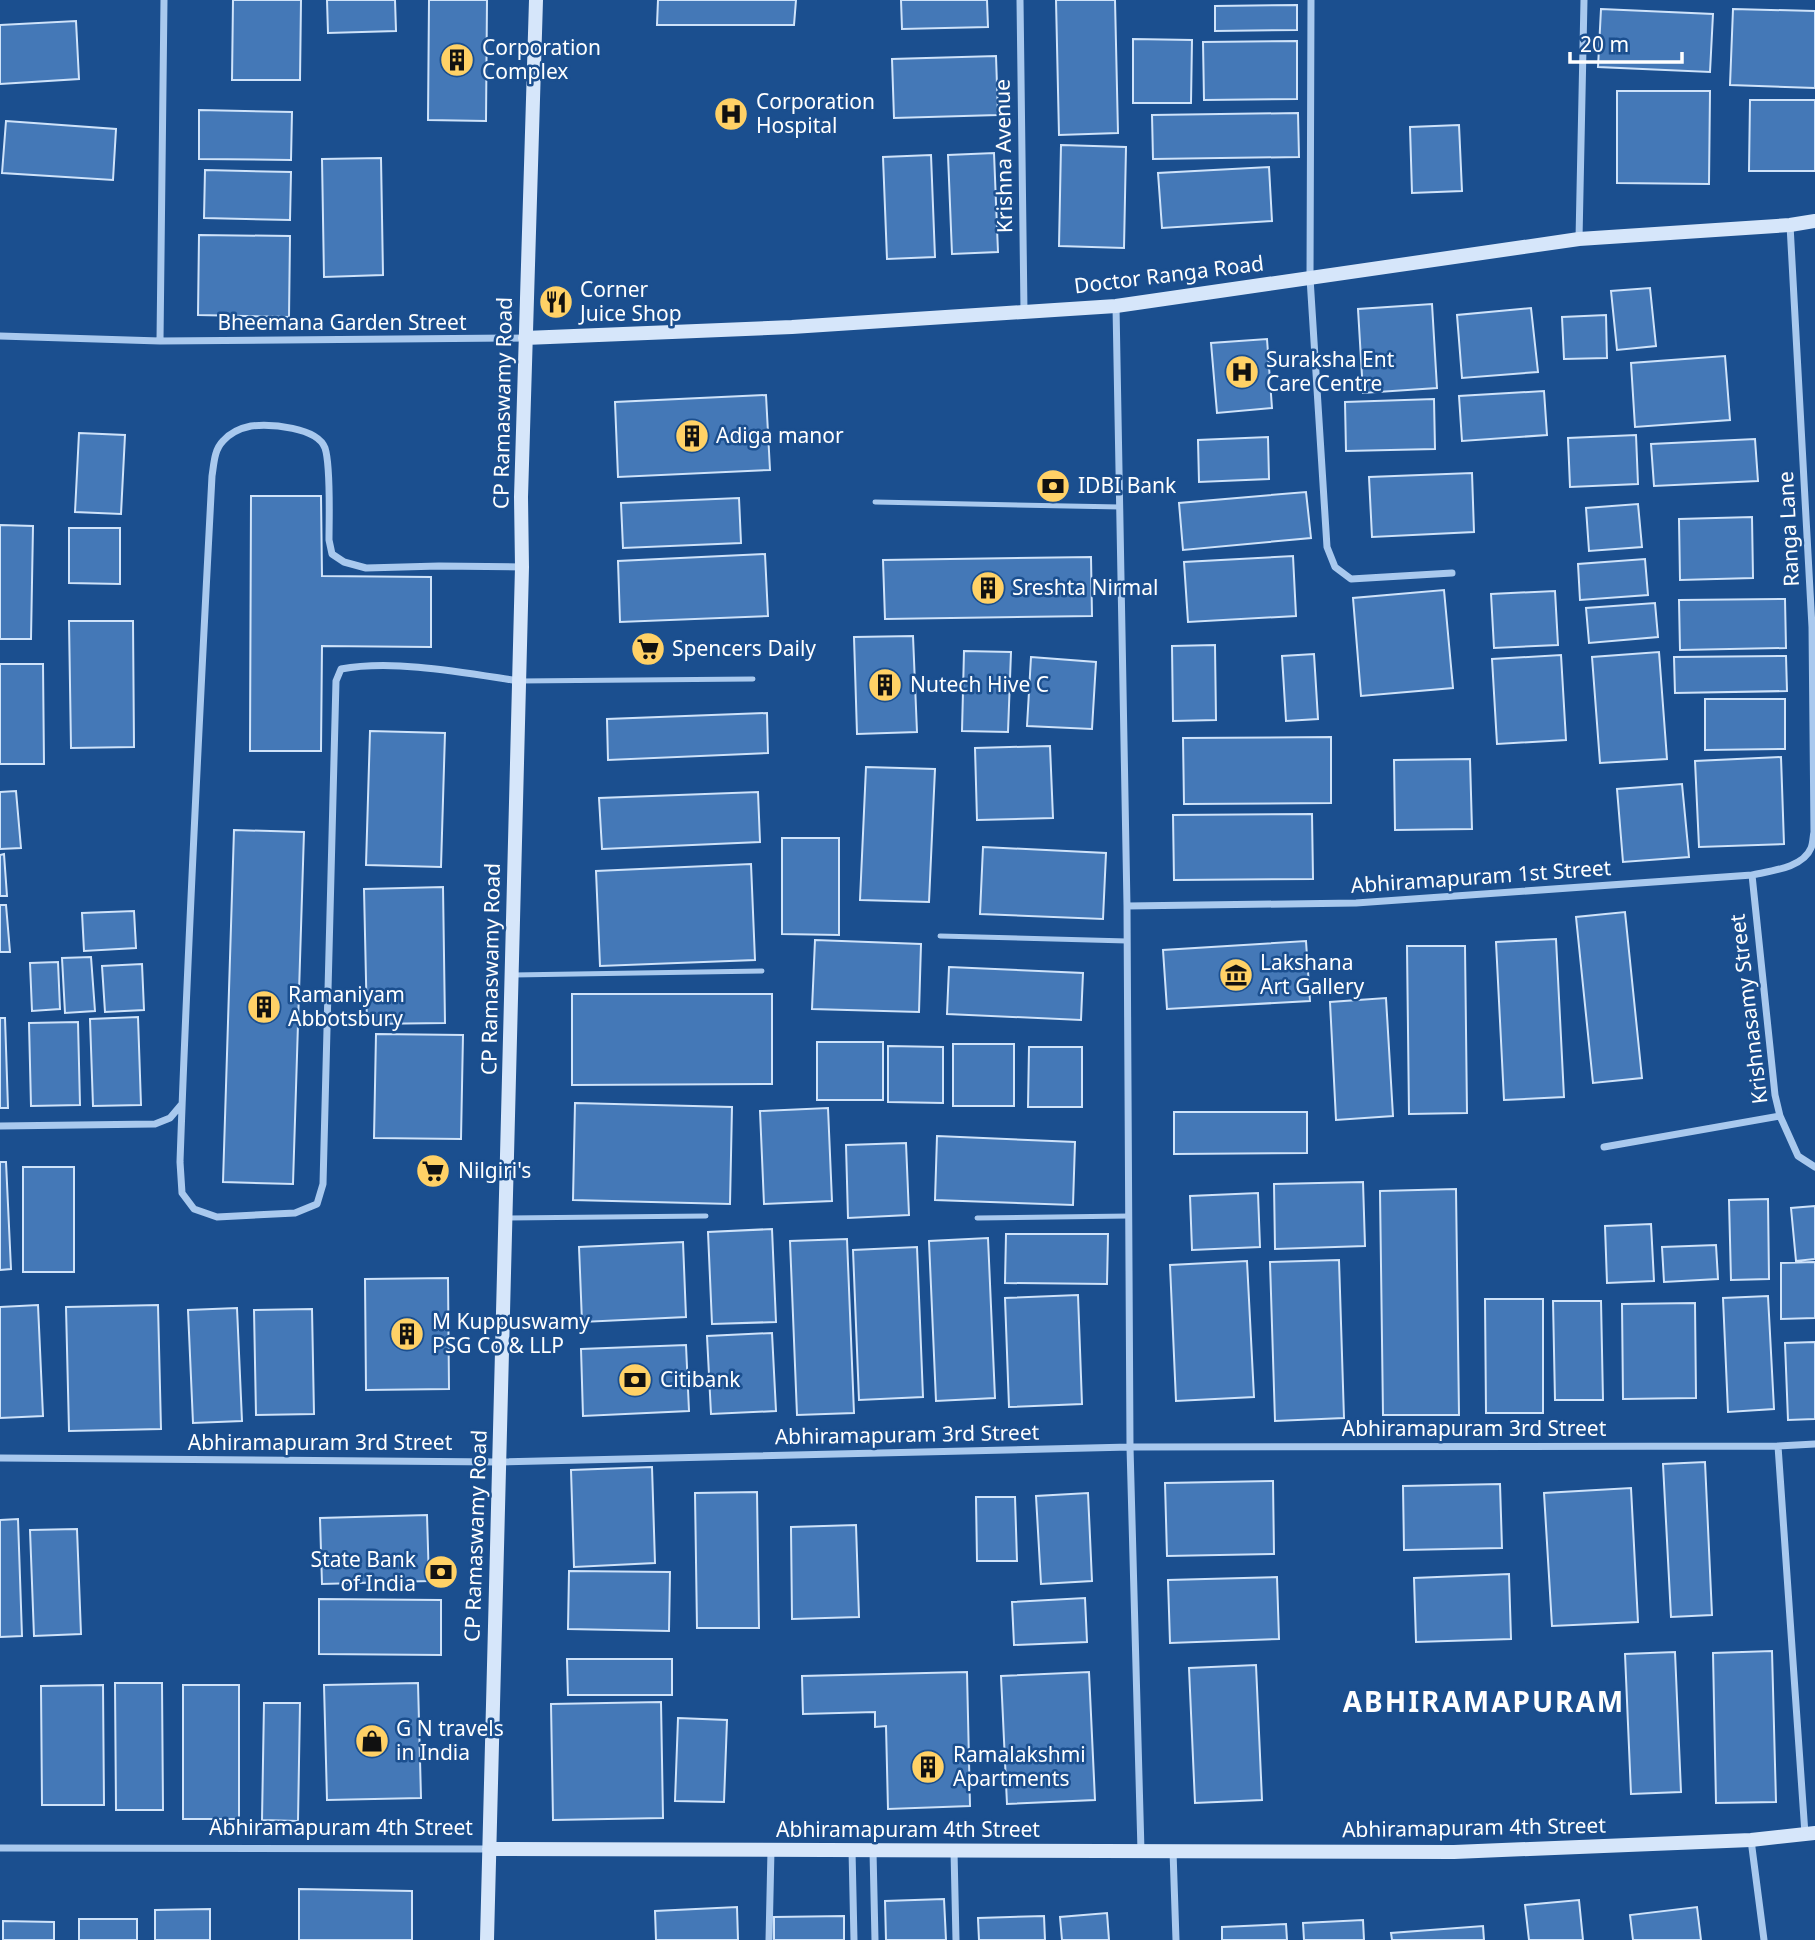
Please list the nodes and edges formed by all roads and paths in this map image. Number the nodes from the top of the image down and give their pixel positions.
1 (163, 0) edge
2 (536, 0) edge
3 (1020, 0) edge
4 (1311, 0) edge
5 (1584, 0) edge
6 (1815, 221) edge
7 (1790, 225) junction
8 (1579, 239) junction
9 (1310, 278) junction
10 (1116, 306) junction
11 (1024, 312) junction
12 (0, 336) edge
13 (525, 338) junction
14 (160, 341) junction
15 (875, 502) dead end
16 (1120, 507) junction
17 (522, 567) junction
18 (1452, 573) dead end
19 (1814, 627) edge
20 (753, 679) dead end
21 (519, 681) junction
22 (1814, 832) edge
23 (1752, 875) junction
24 (1127, 906) junction
25 (940, 936) dead end
26 (1127, 941) junction
27 (762, 971) dead end
28 (512, 975) junction
29 (182, 1104) junction
30 (1780, 1116) junction
31 (0, 1126) edge
32 (1604, 1147) dead end
33 (1815, 1167) edge
34 (706, 1216) dead end
35 (1129, 1216) junction
36 (506, 1218) junction
37 (977, 1218) dead end
38 (1815, 1444) edge
39 (1778, 1446) junction
40 (1130, 1447) junction
41 (0, 1458) edge
42 (499, 1462) junction
43 (1810, 1834) edge
44 (1751, 1840) junction
45 (0, 1848) edge
46 (489, 1849) junction
47 (771, 1850) junction
48 (852, 1850) junction
49 (954, 1850) junction
50 (1172, 1850) junction
51 (873, 1851) junction
52 (1142, 1851) junction
53 (487, 1940) edge
54 (769, 1940) edge
55 (854, 1940) edge
56 (875, 1940) edge
57 (956, 1940) edge
58 (1176, 1940) edge
59 (1764, 1940) edge

1 - 14 street
2 - 13 main road, CP Ramaswamy Road
3 - 11 street, Krishna Avenue
4 - 9 street
5 - 8 street
6 - 7 main road, Doctor Ranga Road
7 - 8 main road, Doctor Ranga Road
7 - 19 street, Ranga Lane
8 - 9 main road, Doctor Ranga Road
9 - 10 main road, Doctor Ranga Road
9 - 18 street
10 - 11 main road, Doctor Ranga Road
10 - 16 street
11 - 13 main road, Doctor Ranga Road
12 - 14 street, Bheemana Garden Street
13 - 14 street, Bheemana Garden Street
13 - 17 main road, CP Ramaswamy Road
15 - 16 lane
16 - 24 street
17 - 21 main road, CP Ramaswamy Road
17 - 29 street
19 - 22 street, Ranga Lane
20 - 21 lane
21 - 28 main road, CP Ramaswamy Road
21 - 29 street
22 - 23 street, Abhiramapuram 1st Street
23 - 24 street, Abhiramapuram 1st Street
23 - 30 street, Krishnasamy Street
24 - 26 street
25 - 26 lane
26 - 35 street
27 - 28 lane
28 - 36 main road, CP Ramaswamy Road
29 - 31 street
30 - 32 street
30 - 33 street, Krishnasamy Street
34 - 36 lane
35 - 37 lane
35 - 40 street
36 - 42 main road, CP Ramaswamy Road
38 - 39 street, Abhiramapuram 3rd Street
39 - 40 street, Abhiramapuram 3rd Street
39 - 43 street
40 - 42 street, Abhiramapuram 3rd Street
40 - 52 street
41 - 42 street, Abhiramapuram 3rd Street
42 - 46 main road, CP Ramaswamy Road
43 - 44 main road, Abhiramapuram 4th Street
44 - 50 main road, Abhiramapuram 4th Street
44 - 59 street
45 - 46 street, Abhiramapuram 4th Street
46 - 47 main road, Abhiramapuram 4th Street
46 - 53 main road, CP Ramaswamy Road
47 - 48 main road, Abhiramapuram 4th Street
47 - 54 street
48 - 51 main road, Abhiramapuram 4th Street
48 - 55 street
49 - 51 main road, Abhiramapuram 4th Street
49 - 52 main road, Abhiramapuram 4th Street
49 - 57 street
50 - 52 main road, Abhiramapuram 4th Street
50 - 58 street
51 - 56 street

